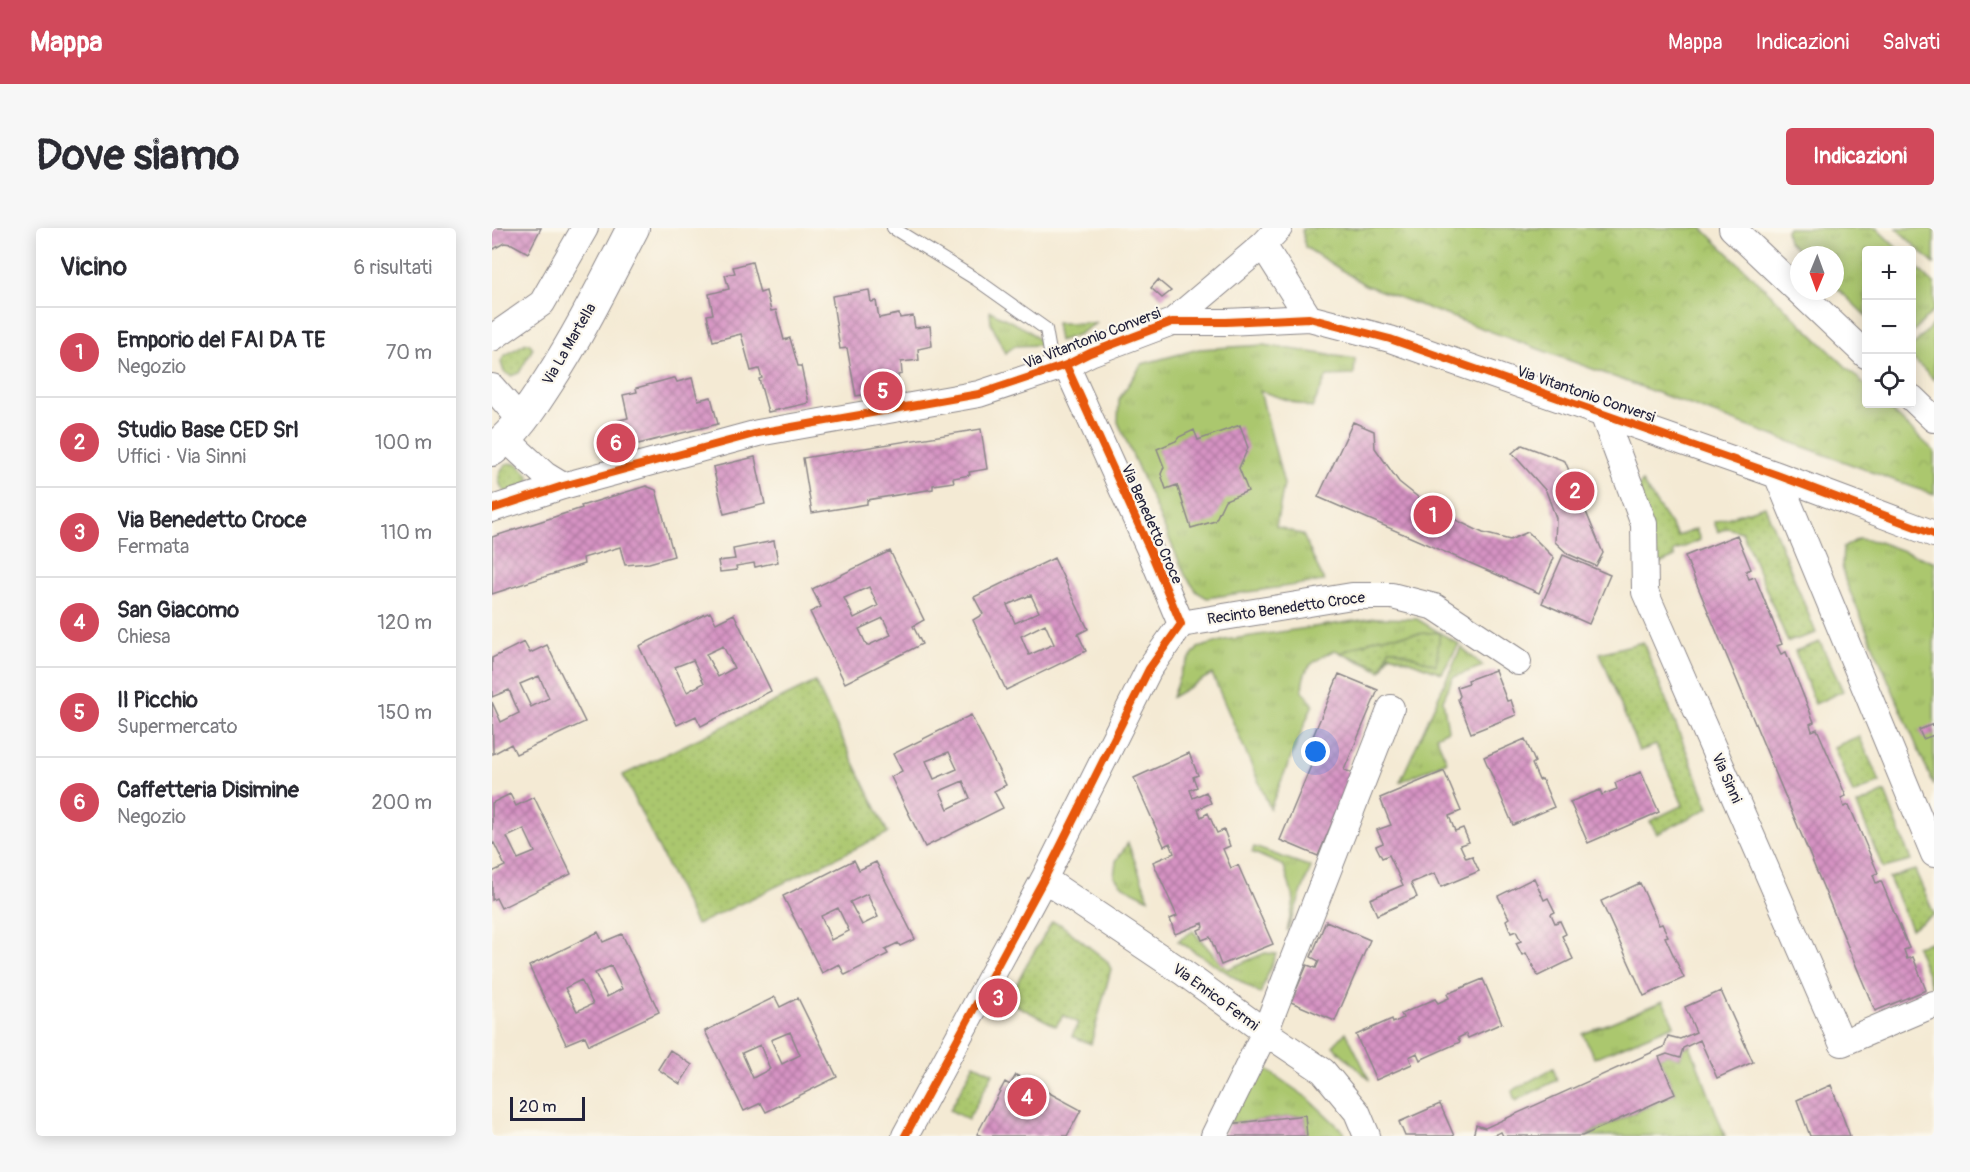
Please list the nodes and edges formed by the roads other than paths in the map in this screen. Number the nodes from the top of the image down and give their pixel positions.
1 (585, 228) edge
2 (633, 228) edge
3 (893, 228) edge
4 (1740, 231) edge
5 (1271, 236) edge
6 (1309, 318) junction
7 (1172, 322) junction
8 (495, 328) edge
9 (1865, 354) edge
10 (1059, 367) junction
11 (492, 387) edge
12 (1916, 403) edge
13 (1603, 414) junction
14 (1934, 419) edge
15 (507, 437) edge
16 (1776, 475) junction
17 (563, 486) junction
18 (492, 509) edge
19 (1934, 534) edge
20 (1180, 624) junction
21 (1518, 662) dead end
22 (1391, 708) dead end
23 (1934, 854) edge
24 (1044, 879) junction
25 (1934, 1004) edge
26 (1265, 1032) junction
27 (905, 1136) edge
28 (1214, 1136) edge
29 (1367, 1136) edge

1 - 8 street
2 - 15 street, Via La Martella
3 - 10 lane
4 - 9 street
5 - 6 street
5 - 7 street
6 - 7 street, Via Vitantonio Conversi
6 - 13 street, Via Vitantonio Conversi
7 - 10 street, Via Vitantonio Conversi
10 - 17 street, Via Vitantonio Conversi
10 - 20 street, Via Benedetto Croce
11 - 15 street
12 - 14 street
13 - 16 street, Via Vitantonio Conversi
13 - 25 street, Via Sinni
15 - 17 street
16 - 19 street, Via Vitantonio Conversi
16 - 23 street
17 - 18 street, Via Vitantonio Conversi
20 - 21 street, Recinto Benedetto Croce
20 - 24 street
22 - 26 street
24 - 26 street, Via Enrico Fermi
24 - 27 street
26 - 28 street
26 - 29 street, Via Enrico Fermi

